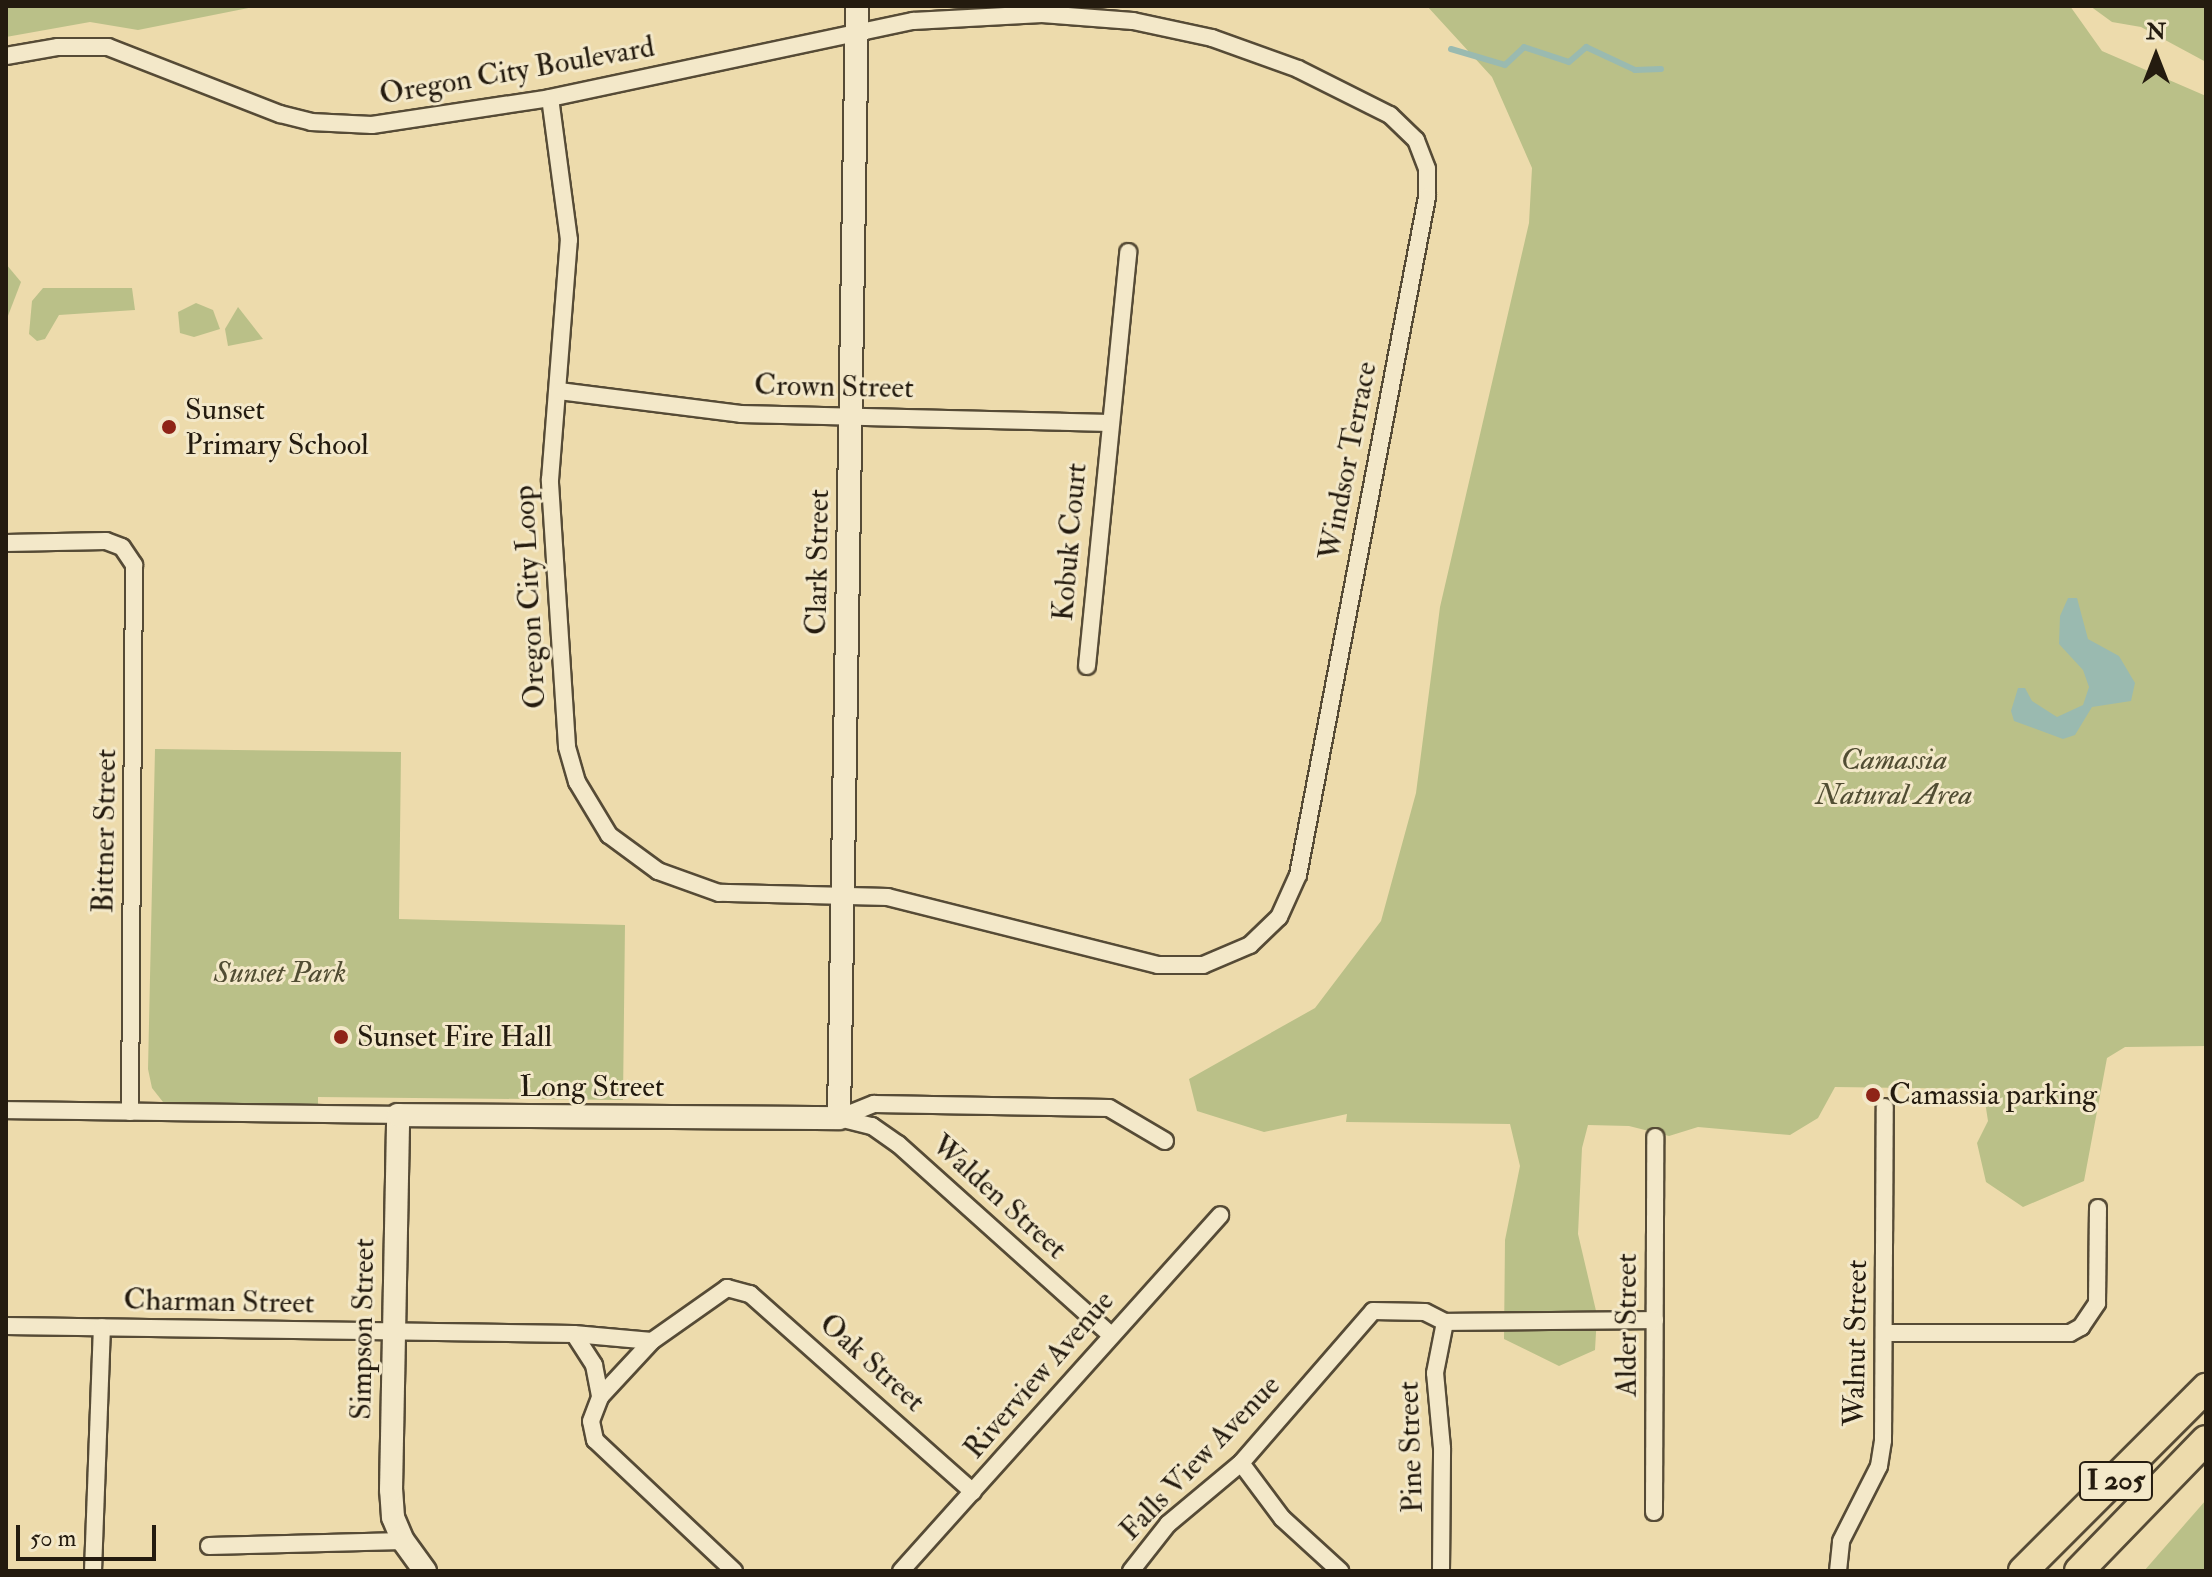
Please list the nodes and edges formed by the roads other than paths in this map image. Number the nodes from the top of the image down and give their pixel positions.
1 (857, 6) edge
2 (855, 33) junction
3 (6, 56) edge
4 (550, 98) junction
5 (1128, 252) dead end
6 (559, 391) junction
7 (850, 414) junction
8 (1110, 423) junction
9 (6, 543) edge
10 (1087, 666) dead end
11 (843, 893) junction
12 (1885, 1107) dead end
13 (6, 1110) edge
14 (130, 1112) junction
15 (398, 1115) junction
16 (839, 1118) junction
17 (1655, 1137) dead end
18 (1165, 1141) dead end
19 (2098, 1208) dead end
20 (1220, 1215) dead end
21 (1655, 1320) junction
22 (1445, 1322) junction
23 (6, 1326) edge
24 (102, 1327) junction
25 (1885, 1333) junction
26 (392, 1334) junction
27 (574, 1334) junction
28 (1111, 1335) junction
29 (652, 1341) junction
30 (2206, 1388) edge
31 (600, 1397) junction
32 (2206, 1440) edge
33 (1241, 1463) junction
34 (973, 1492) junction
35 (1654, 1512) dead end
36 (403, 1541) junction
37 (209, 1546) dead end
38 (93, 1571) edge
39 (425, 1571) edge
40 (734, 1571) edge
41 (901, 1571) edge
42 (1131, 1571) edge
43 (1340, 1571) edge
44 (1441, 1571) edge
45 (1838, 1571) edge
46 (2023, 1571) edge
47 (2079, 1571) edge

1 - 2 street, Clark Street
2 - 4 street, Oregon City Boulevard
2 - 7 street, Clark Street
2 - 11 street, Windsor Terrace
3 - 4 street, Oregon City Boulevard
4 - 6 street, Oregon City Loop
5 - 8 street, Kobuk Court
6 - 7 street, Crown Street
6 - 11 street, Oregon City Loop
7 - 8 street, Crown Street
7 - 11 street, Clark Street
8 - 10 street, Kobuk Court
9 - 14 street, Bittner Street
11 - 16 street, Clark Street
12 - 25 street, Walnut Street
13 - 14 street, Long Street
14 - 15 street, Long Street
15 - 16 street, Long Street
15 - 26 street, Simpson Street
16 - 18 street, Long Street
16 - 28 street, Walden Street
17 - 21 street, Alder Street
19 - 25 street
20 - 28 street, Riverview Avenue
21 - 22 street
21 - 35 street, Alder Street
22 - 33 street, Falls View Avenue
22 - 44 street, Pine Street
23 - 24 street, Charman Street
24 - 26 street, Charman Street
24 - 38 street
25 - 45 street, Walnut Street
26 - 27 street, Charman Street
26 - 36 street, Simpson Street
27 - 29 street, Charman Street
27 - 31 street
28 - 34 street, Riverview Avenue
29 - 31 street
29 - 34 street, Oak Street
30 - 46 highway, I 205
31 - 40 street
32 - 47 highway, I 205
33 - 42 street, Falls View Avenue
33 - 43 street
34 - 41 street, Riverview Avenue
36 - 37 street
36 - 39 street

